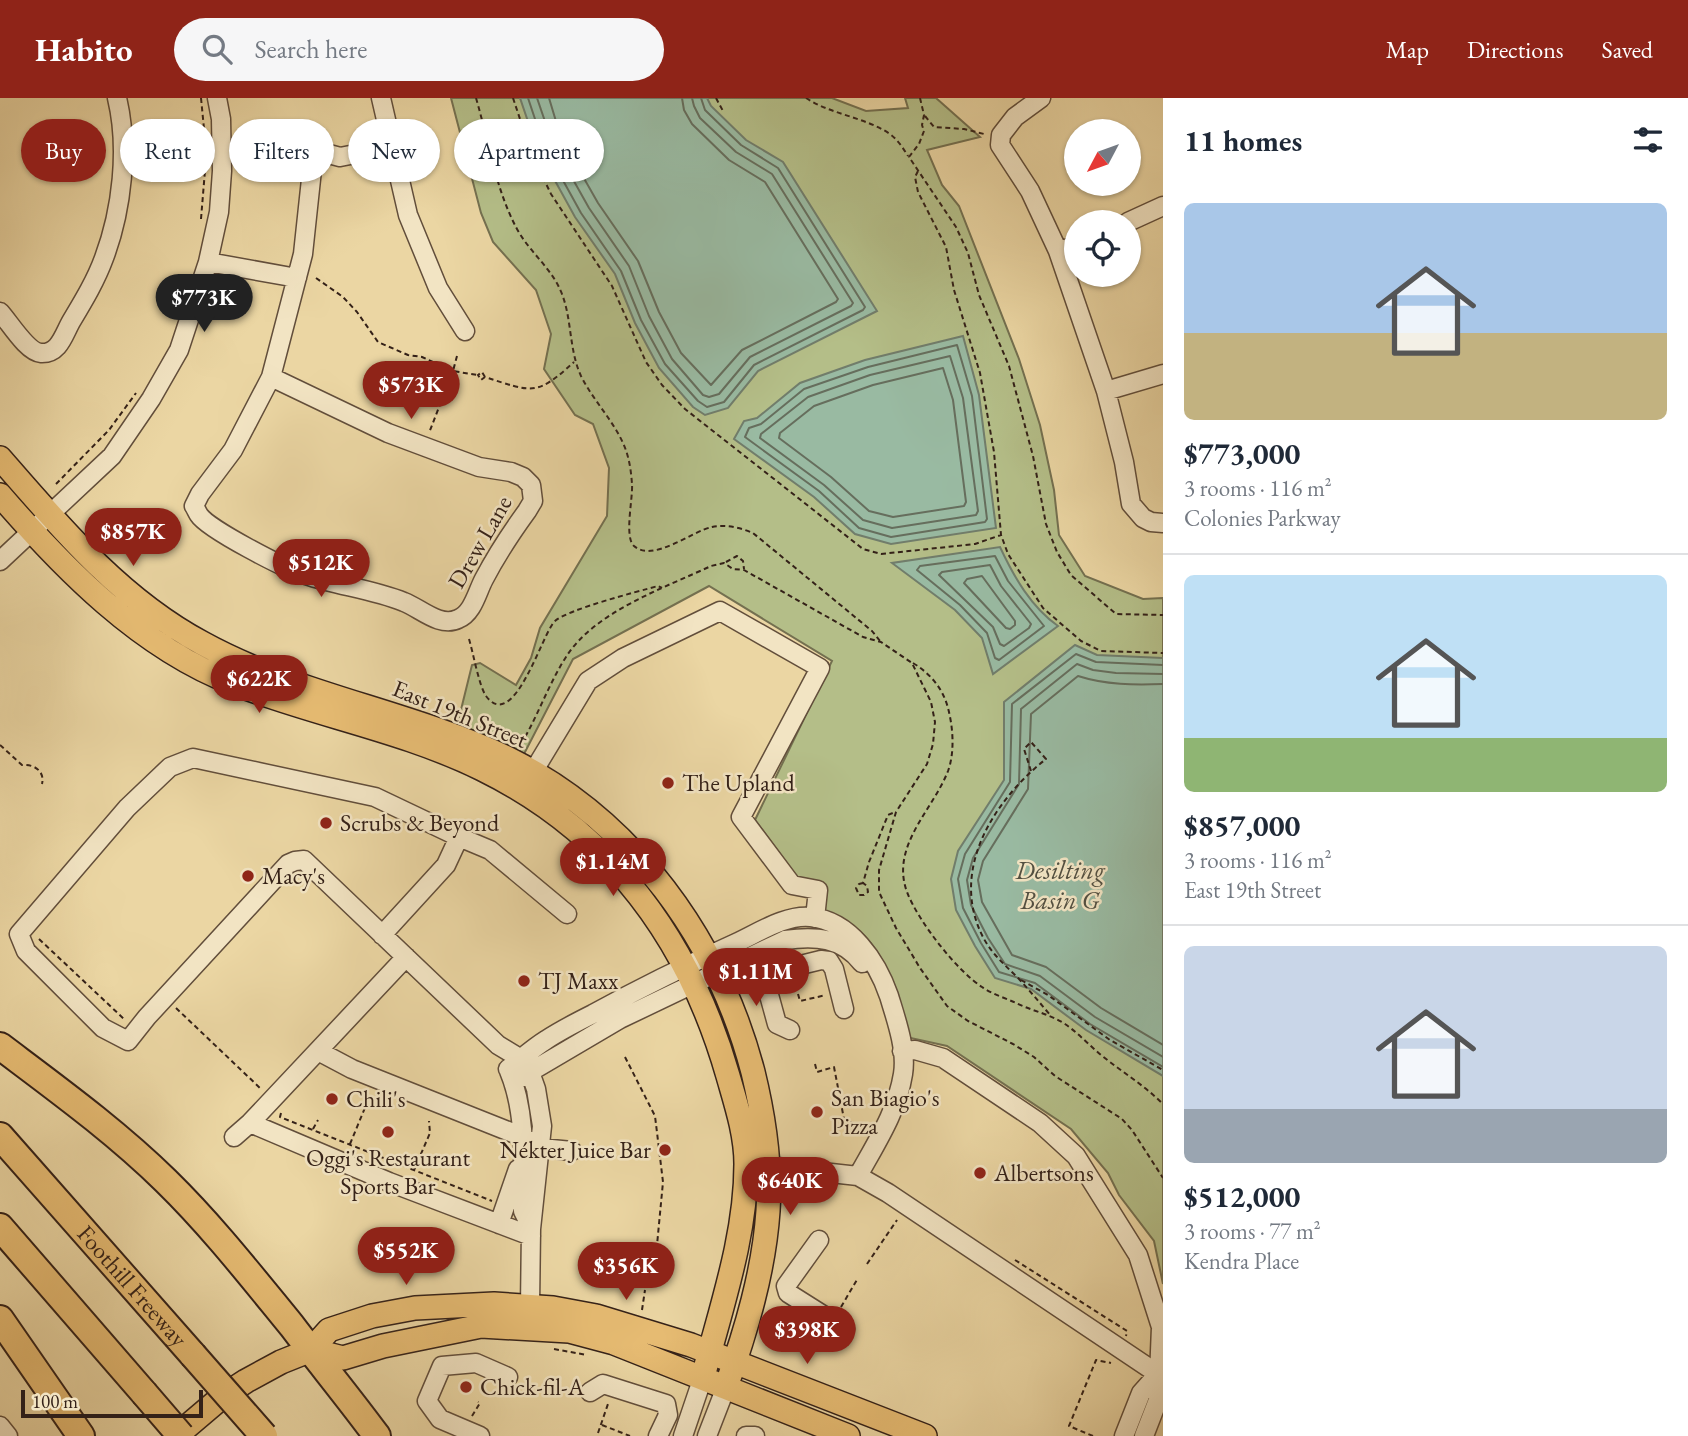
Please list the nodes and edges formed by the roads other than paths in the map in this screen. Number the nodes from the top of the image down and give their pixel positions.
1 (117, 98) edge
2 (217, 98) edge
3 (381, 98) edge
4 (1041, 98) edge
5 (385, 119) edge
6 (348, 155) edge
7 (400, 182) edge
8 (1163, 206) edge
9 (1141, 216) edge
10 (1064, 249) edge
11 (1058, 251) junction
12 (208, 262) junction
13 (297, 278) junction
14 (0, 312) edge
15 (465, 331) dead end
16 (1163, 374) edge
17 (271, 377) junction
18 (1106, 391) junction
19 (0, 458) edge
20 (0, 495) edge
21 (49, 514) junction
22 (1163, 523) edge
23 (32, 532) junction
24 (0, 561) edge
25 (533, 772) junction
26 (459, 837) junction
27 (567, 914) dead end
28 (815, 918) junction
29 (382, 935) junction
30 (406, 957) junction
31 (713, 964) junction
32 (689, 975) junction
33 (891, 1003) junction
34 (844, 1009) dead end
35 (790, 1030) dead end
36 (0, 1046) edge
37 (318, 1051) junction
38 (902, 1051) junction
39 (518, 1070) junction
40 (250, 1123) junction
41 (0, 1136) edge
42 (233, 1137) dead end
43 (523, 1137) junction
44 (541, 1148) junction
45 (572, 1151) dead end
46 (523, 1156) junction
47 (768, 1166) junction
48 (858, 1176) junction
49 (499, 1224) junction
50 (0, 1227) edge
51 (531, 1233) junction
52 (819, 1240) dead end
53 (530, 1306) junction
54 (0, 1319) edge
55 (841, 1322) road end
56 (311, 1350) junction
57 (710, 1352) junction
58 (735, 1361) junction
59 (1157, 1374) junction
60 (508, 1377) dead end
61 (703, 1377) junction
62 (726, 1387) junction
63 (590, 1392) dead end
64 (0, 1426) edge
65 (8, 1436) edge
66 (81, 1436) edge
67 (178, 1436) edge
68 (264, 1436) edge
69 (377, 1436) edge
70 (480, 1436) edge
71 (658, 1436) edge
72 (683, 1436) edge
73 (707, 1436) edge
74 (746, 1436) edge
75 (755, 1436) edge
76 (848, 1436) edge
77 (925, 1436) edge
78 (1124, 1436) edge
79 (1144, 1436) edge

1 - 14 street
2 - 12 street
3 - 5 street
4 - 11 street
6 - 13 street
7 - 15 street
8 - 9 street
10 - 11 street
11 - 18 street
12 - 13 street
12 - 21 street
13 - 17 street
16 - 18 street
17 - 17 street, Drew Lane
18 - 22 street
19 - 21 main road, East 19th Street
20 - 23 main road, East 19th Street
21 - 23 street
21 - 25 main road, East 19th Street
23 - 24 street
23 - 32 main road, East 19th Street
25 - 28 street
25 - 31 main road, East 19th Street
26 - 27 street
26 - 29 street
26 - 29 street
28 - 31 street
28 - 33 street
29 - 30 street
30 - 37 street
30 - 39 street
31 - 32 street
31 - 33 street
31 - 47 main road, East 19th Street
32 - 39 street
32 - 57 main road, East 19th Street
33 - 38 street
34 - 35 street
36 - 56 highway
37 - 40 street
37 - 43 street
38 - 48 street
38 - 59 street
39 - 43 street
39 - 44 street
40 - 42 street
40 - 49 street
41 - 68 highway, Foothill Freeway, bridge
43 - 44 street
43 - 46 street
44 - 45 street
44 - 51 street
46 - 49 street
46 - 51 street
47 - 48 street
47 - 58 main road, East 19th Street
48 - 59 street
49 - 51 street
50 - 67 highway, bridge
51 - 53 street
52 - 55 street
53 - 56 main road
53 - 57 main road
54 - 66 highway
56 - 61 main road
56 - 67 main road
56 - 69 highway
57 - 58 main road
57 - 61 main road, East 19th Street
58 - 62 main road, East 19th Street
58 - 77 main road
59 - 78 street
59 - 79 street
60 - 70 street
61 - 62 main road
61 - 72 street
62 - 73 street
62 - 76 main road
63 - 71 street
64 - 65 street
74 - 75 street

